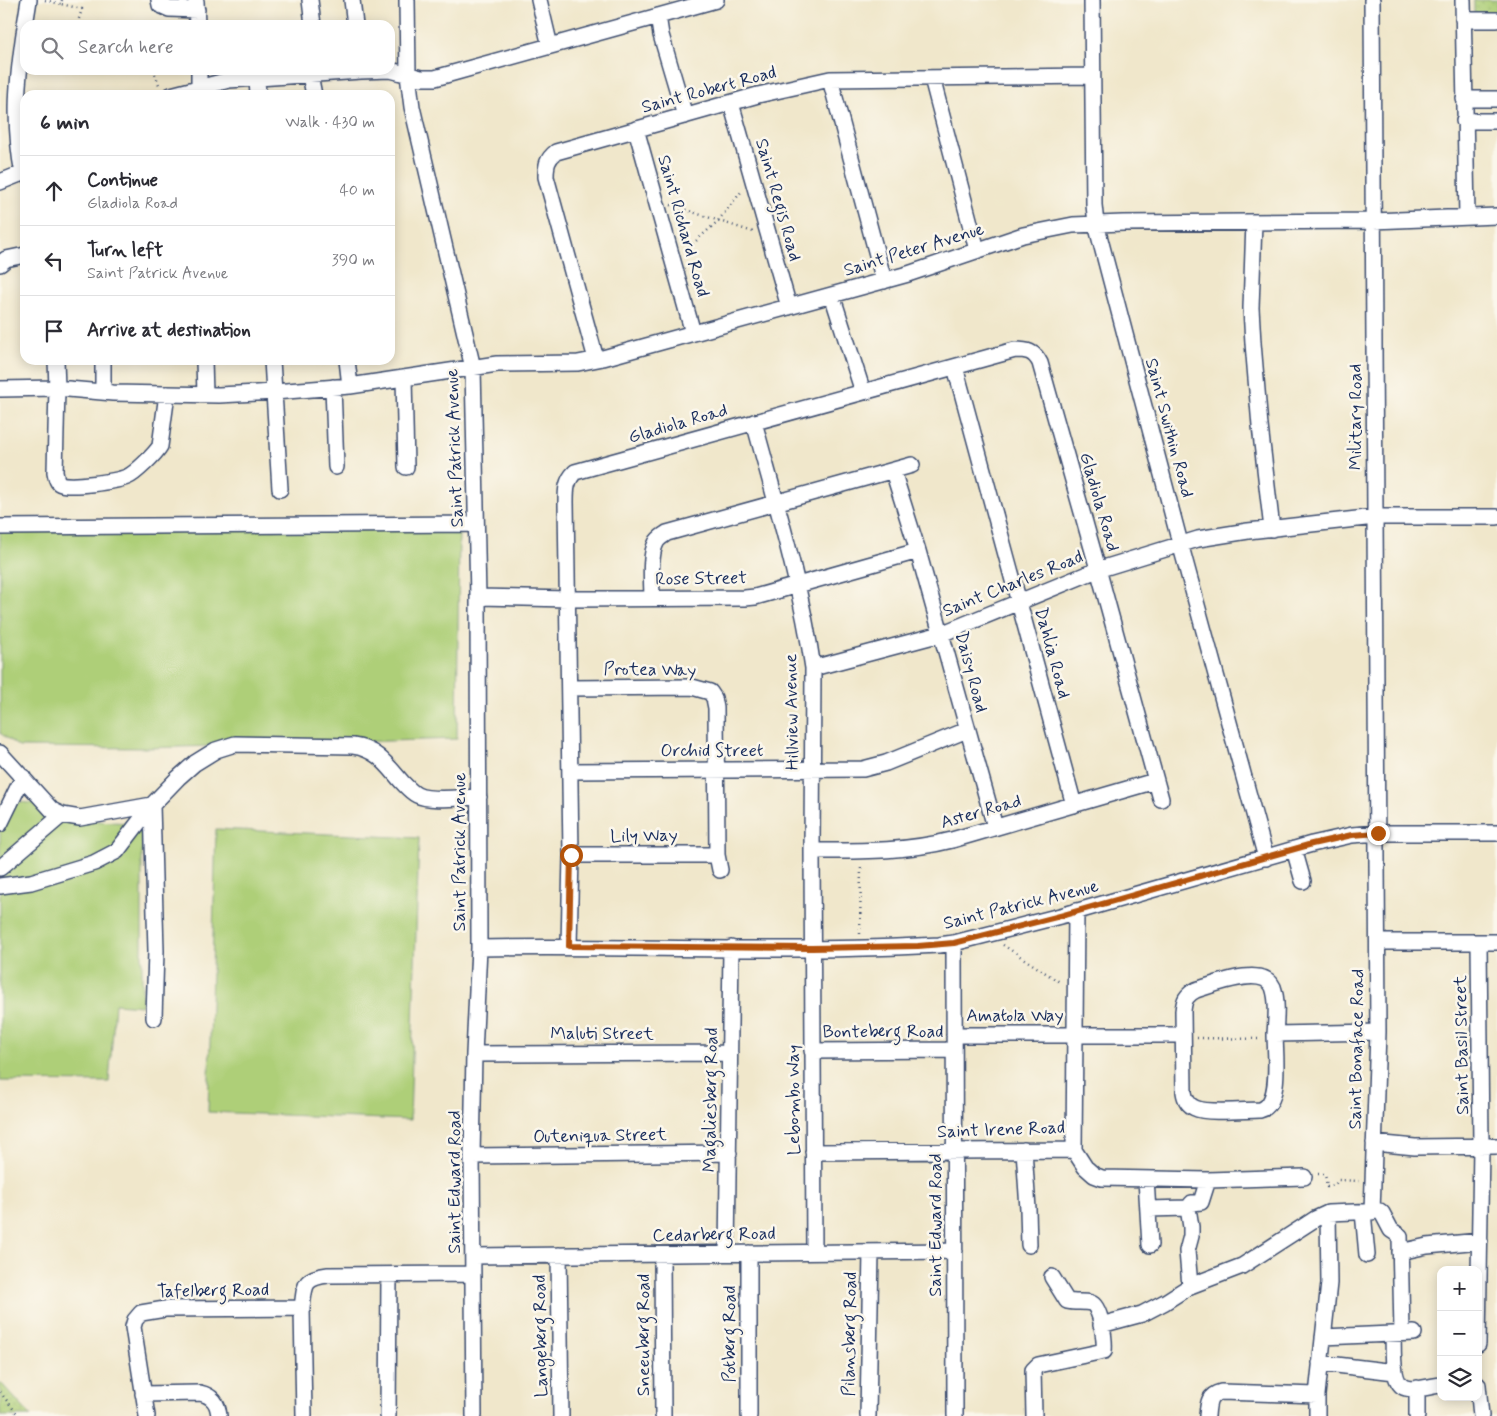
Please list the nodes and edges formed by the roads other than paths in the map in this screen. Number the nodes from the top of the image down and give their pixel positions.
1 (28, 0) edge
2 (159, 0) edge
3 (310, 0) edge
4 (352, 0) edge
5 (406, 0) edge
6 (539, 0) edge
7 (716, 0) edge
8 (1092, 0) edge
9 (1372, 0) edge
10 (1463, 0) edge
11 (197, 12) edge
12 (658, 16) junction
13 (26, 20) edge
14 (312, 20) edge
15 (354, 20) edge
16 (1463, 20) junction
17 (1497, 20) edge
18 (550, 46) junction
19 (20, 56) edge
20 (395, 71) edge
21 (199, 75) edge
22 (292, 75) edge
23 (316, 75) edge
24 (408, 75) junction
25 (1092, 76) junction
26 (257, 78) junction
27 (932, 78) junction
28 (830, 79) junction
29 (199, 90) edge
30 (202, 90) edge
31 (258, 90) edge
32 (314, 90) edge
33 (1464, 99) junction
34 (1497, 99) edge
35 (732, 103) junction
36 (685, 116) junction
37 (1464, 121) junction
38 (1497, 121) edge
39 (636, 129) junction
40 (20, 152) edge
41 (20, 174) edge
42 (0, 182) edge
43 (1497, 216) edge
44 (1467, 217) junction
45 (1373, 221) junction
46 (1254, 222) junction
47 (1096, 224) junction
48 (977, 250) junction
49 (20, 256) edge
50 (0, 264) edge
51 (884, 281) junction
52 (832, 295) junction
53 (788, 307) junction
54 (693, 333) junction
55 (596, 359) junction
56 (56, 365) edge
57 (103, 365) edge
58 (204, 365) edge
59 (272, 365) edge
60 (348, 365) edge
61 (955, 367) junction
62 (473, 368) junction
63 (404, 378) junction
64 (350, 386) junction
65 (333, 387) junction
66 (57, 388) junction
67 (0, 389) edge
68 (103, 391) junction
69 (274, 392) junction
70 (863, 392) junction
71 (168, 394) junction
72 (205, 395) junction
73 (754, 422) junction
74 (912, 466) dead end
75 (336, 467) dead end
76 (406, 467) dead end
77 (893, 471) junction
78 (280, 489) dead end
79 (775, 502) junction
80 (1375, 517) junction
81 (1497, 517) edge
82 (475, 524) junction
83 (0, 527) edge
84 (1272, 528) junction
85 (1180, 543) junction
86 (918, 551) junction
87 (1098, 570) junction
88 (796, 585) junction
89 (478, 596) junction
90 (652, 598) junction
91 (568, 599) junction
92 (1019, 602) junction
93 (941, 634) junction
94 (814, 668) junction
95 (569, 688) junction
96 (968, 730) junction
97 (0, 753) edge
98 (717, 770) junction
99 (812, 770) junction
100 (570, 771) junction
101 (23, 777) junction
102 (1155, 781) junction
103 (478, 797) junction
104 (1161, 799) dead end
105 (152, 805) junction
106 (1074, 805) junction
107 (62, 815) junction
108 (0, 824) edge
109 (995, 827) junction
110 (1378, 833) junction
111 (1497, 833) edge
112 (1294, 849) junction
113 (812, 851) junction
114 (571, 855) junction
115 (1266, 858) junction
116 (0, 868) edge
117 (1303, 881) dead end
118 (0, 886) edge
119 (1076, 912) junction
120 (1378, 942) junction
121 (1479, 942) junction
122 (1497, 942) edge
123 (954, 943) junction
124 (569, 946) junction
125 (479, 948) junction
126 (731, 948) junction
127 (812, 948) junction
128 (154, 1018) dead end
129 (1378, 1032) junction
130 (1275, 1034) junction
131 (954, 1035) junction
132 (1075, 1035) junction
133 (1183, 1035) junction
134 (954, 1050) junction
135 (812, 1051) junction
136 (730, 1053) junction
137 (474, 1054) junction
138 (1374, 1143) junction
139 (1482, 1146) junction
140 (1497, 1146) edge
141 (1024, 1150) junction
142 (1074, 1150) junction
143 (955, 1151) junction
144 (813, 1152) junction
145 (729, 1153) junction
146 (472, 1156) junction
147 (1304, 1176) road end
148 (1146, 1179) junction
149 (1208, 1180) junction
150 (1188, 1208) junction
151 (1148, 1209) junction
152 (1367, 1212) junction
153 (1328, 1214) junction
154 (1480, 1241) junction
155 (1028, 1245) dead end
156 (1150, 1245) dead end
157 (955, 1251) junction
158 (814, 1252) junction
159 (871, 1252) junction
160 (1400, 1252) junction
161 (728, 1253) junction
162 (749, 1253) junction
163 (662, 1254) junction
164 (559, 1255) junction
165 (1367, 1255) dead end
166 (474, 1256) junction
167 (473, 1274) junction
168 (389, 1275) junction
169 (1052, 1277) dead end
170 (1190, 1286) junction
171 (302, 1308) junction
172 (1479, 1311) edge
173 (1101, 1325) junction
174 (1403, 1333) junction
175 (1323, 1337) junction
176 (1320, 1363) junction
177 (1395, 1372) junction
178 (1437, 1386) edge
179 (1417, 1388) junction
180 (143, 1394) junction
181 (1317, 1395) junction
182 (1480, 1401) edge
183 (147, 1416) edge
184 (219, 1416) edge
185 (304, 1416) edge
186 (388, 1416) edge
187 (474, 1416) edge
188 (561, 1416) edge
189 (663, 1416) edge
190 (749, 1416) edge
191 (868, 1416) edge
192 (955, 1416) edge
193 (1034, 1416) edge
194 (1207, 1416) edge
195 (1317, 1416) edge
196 (1417, 1416) edge
197 (1481, 1416) edge

1 - 13 street
2 - 11 street
3 - 14 street
4 - 15 street
5 - 24 street, Saint Patrick Avenue
6 - 18 street
7 - 12 street
8 - 25 street, Saint Swithin Road
9 - 45 street, Military Road
10 - 16 street
12 - 18 street
12 - 36 street
16 - 17 street
16 - 33 street
18 - 24 street
19 - 40 street
20 - 24 street
21 - 29 street
22 - 26 street
23 - 32 street
24 - 62 street, Saint Patrick Avenue
25 - 27 street, Saint Robert Road
25 - 47 street, Saint Swithin Road
26 - 30 street
26 - 31 street
27 - 28 street, Saint Robert Road
27 - 48 street
28 - 35 street, Saint Robert Road
28 - 51 street
33 - 34 street
33 - 37 street
35 - 36 street, Saint Robert Road
35 - 53 street, Saint Regis Road
36 - 39 street, Saint Robert Road
37 - 38 street
37 - 44 street
39 - 54 street, Saint Richard Road
39 - 55 street, Saint Robert Road
41 - 42 street
43 - 44 street, Saint Peter Avenue
44 - 45 street, Saint Peter Avenue
45 - 46 street, Saint Peter Avenue
45 - 80 street, Military Road
46 - 47 street, Saint Peter Avenue
46 - 84 street
47 - 48 street, Saint Peter Avenue
47 - 85 street, Saint Swithin Road
48 - 51 street, Saint Peter Avenue
49 - 50 street
51 - 52 street, Saint Peter Avenue
52 - 53 street, Saint Peter Avenue
52 - 70 street
53 - 54 street, Saint Peter Avenue
54 - 55 street, Saint Peter Avenue
55 - 62 street, Saint Peter Avenue
56 - 66 street
57 - 68 street
58 - 72 street
59 - 69 street
60 - 64 street
61 - 70 street, Gladiola Road
61 - 87 street, Gladiola Road
61 - 92 street, Dahlia Road
62 - 63 street, Saint Peter Avenue
62 - 82 street, Saint Patrick Avenue
63 - 64 street, Saint Peter Avenue
63 - 76 street
64 - 65 street, Saint Peter Avenue
65 - 69 street, Saint Peter Avenue
65 - 75 street
66 - 67 street, Saint Peter Avenue
66 - 68 street, Saint Peter Avenue
66 - 71 street
68 - 71 street, Saint Peter Avenue
69 - 72 street, Saint Peter Avenue
69 - 78 street
70 - 73 street, Gladiola Road
71 - 72 street, Saint Peter Avenue
73 - 79 street, Hillview Avenue
73 - 91 street, Gladiola Road
74 - 77 street
77 - 79 street
77 - 86 street, Daisy Road
79 - 88 street, Hillview Avenue
79 - 90 street
80 - 81 street, Saint Charles Road
80 - 84 street, Saint Charles Road
80 - 110 street, Military Road
82 - 83 street
82 - 89 street, Saint Patrick Avenue
84 - 85 street, Saint Charles Road
85 - 87 street, Saint Charles Road
85 - 115 street, Saint Swithin Road
86 - 88 street, Rose Street
86 - 93 street, Daisy Road
87 - 92 street, Saint Charles Road
87 - 102 street
88 - 90 street, Rose Street
88 - 94 street, Hillview Avenue
89 - 91 street, Rose Street
89 - 103 street, Saint Patrick Avenue
90 - 91 street, Rose Street
91 - 95 street, Gladiola Road
92 - 93 street, Saint Charles Road
92 - 106 street, Dahlia Road
93 - 94 street, Saint Charles Road
93 - 96 street, Daisy Road
94 - 99 street, Hillview Avenue
95 - 98 street, Protea Way
95 - 100 street, Gladiola Road
96 - 99 street, Orchid Street
96 - 109 street, Daisy Road
97 - 101 street
98 - 99 street, Orchid Street
98 - 100 street, Orchid Street
98 - 114 street, Lily Way
99 - 113 street, Hillview Avenue
100 - 114 street, Gladiola Road
101 - 107 street
101 - 108 street
102 - 104 street
102 - 106 street, Aster Road
103 - 105 street
103 - 125 street, Saint Patrick Avenue
105 - 107 street
105 - 118 street
105 - 128 street
106 - 109 street, Aster Road
107 - 116 street
109 - 113 street, Aster Road
110 - 111 street, Saint Patrick Avenue
110 - 112 street, Saint Patrick Avenue
110 - 120 street, Saint Bonaface Road
112 - 115 street, Saint Patrick Avenue
112 - 117 street
113 - 127 street, Hillview Avenue
114 - 124 street, Gladiola Road
115 - 119 street, Saint Patrick Avenue
119 - 123 street, Saint Patrick Avenue
119 - 132 street, Saint Irene Road
120 - 121 street
120 - 129 street, Saint Bonaface Road
121 - 122 street
121 - 139 street, Saint Basil Street
123 - 127 street, Saint Patrick Avenue
123 - 131 street, Saint Edward Road
124 - 125 street, Saint Patrick Avenue
124 - 126 street, Saint Patrick Avenue
125 - 137 street, Saint Edward Road
126 - 127 street, Saint Patrick Avenue
126 - 136 street, Magaliesberg Road
127 - 135 street, Lebombo Way
129 - 130 street
129 - 138 street, Saint Bonaface Road
130 - 133 street
130 - 133 street
131 - 132 street, Amatola Way
131 - 134 street, Saint Edward Road
132 - 133 street, Amatola Way
132 - 142 street, Saint Irene Road
134 - 135 street, Bonteberg Road
134 - 143 street, Saint Edward Road
135 - 144 street, Lebombo Way
136 - 137 street, Maluti Street
136 - 145 street, Magaliesberg Road
137 - 146 street, Saint Edward Road
138 - 139 street, Saint Bonaface Road
138 - 152 street
139 - 140 street, Saint Bonaface Road
139 - 154 street, Saint Basil Street
141 - 142 street, Saint Irene Road
141 - 143 street, Saint Irene Road
141 - 155 street
142 - 148 street
143 - 144 street, Saint Irene Road
143 - 157 street, Saint Edward Road
144 - 158 street, Lebombo Way
145 - 146 street, Outeniqua Street
145 - 161 street, Magaliesberg Road
146 - 166 street, Saint Edward Road
147 - 149 street
148 - 149 street
148 - 151 street
149 - 150 street
150 - 151 street
150 - 170 street
151 - 156 street
152 - 153 street
152 - 160 street
152 - 165 street
153 - 170 street
153 - 175 street
154 - 160 street
154 - 172 street, Saint Basil Street
157 - 159 street, Cedarberg Road
157 - 192 street, Saint Edward Road
158 - 159 street, Cedarberg Road
158 - 162 street, Cedarberg Road
159 - 191 street, Pilansberg Road
160 - 174 street
161 - 162 street, Cedarberg Road
161 - 163 street, Cedarberg Road
162 - 190 street, Potberg Road
163 - 164 street, Cedarberg Road
163 - 189 street, Sneeuberg Road
164 - 166 street, Cedarberg Road
164 - 188 street, Langeberg Road
166 - 167 street, Saint Edward Road
167 - 168 street
167 - 187 street, Saint Edward Road
168 - 171 street
168 - 186 street
169 - 173 street
170 - 173 street
171 - 180 street, Tafelberg Road
171 - 185 street
173 - 193 street
174 - 175 street
174 - 177 street
175 - 176 street
176 - 177 street
176 - 181 street
177 - 179 street
178 - 179 street
179 - 196 street
180 - 183 street, Tafelberg Road
180 - 184 street
181 - 194 street
181 - 195 street
182 - 197 street

